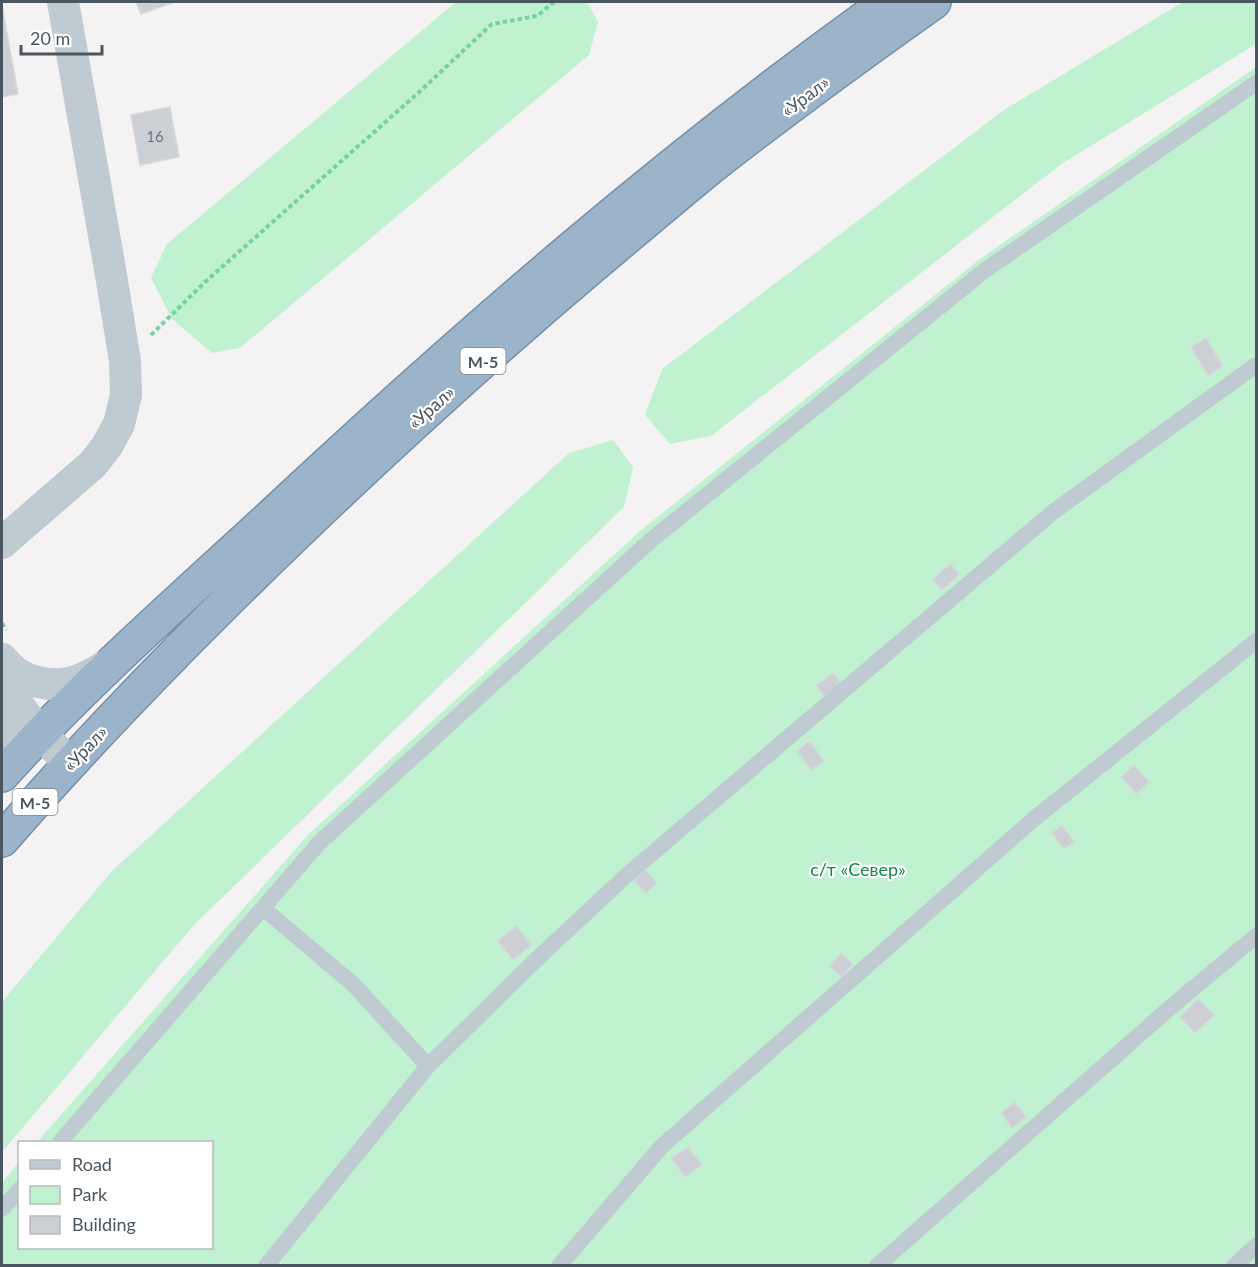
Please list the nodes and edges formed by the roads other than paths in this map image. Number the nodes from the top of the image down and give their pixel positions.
1 (63, 2) edge
2 (887, 2) edge
3 (934, 2) edge
4 (1257, 83) edge
5 (1257, 365) edge
6 (2, 543) edge
7 (1257, 641) edge
8 (2, 660) edge
9 (112, 663) junction
10 (2, 683) edge
11 (2, 721) edge
12 (40, 734) junction
13 (2, 738) edge
14 (70, 764) junction
15 (2, 775) edge
16 (2, 840) edge
17 (263, 908) junction
18 (1257, 936) edge
19 (428, 1066) junction
20 (62, 1141) edge
21 (18, 1191) edge
22 (2, 1209) edge
23 (1257, 1246) edge
24 (266, 1266) edge
25 (558, 1266) edge
26 (878, 1266) edge
27 (1234, 1266) edge

1 - 6 street
2 - 9 highway, «Урал» / М-5
3 - 14 highway, «Урал» / М-5
4 - 17 lane
5 - 19 lane
7 - 25 lane
8 - 9 street
9 - 12 highway, «Урал» / М-5
10 - 12 street
11 - 13 street
12 - 14 street
12 - 15 highway, «Урал» / М-5
14 - 16 highway, «Урал» / М-5
17 - 19 lane
17 - 20 lane
18 - 26 lane
19 - 24 lane
21 - 22 lane
23 - 27 lane

